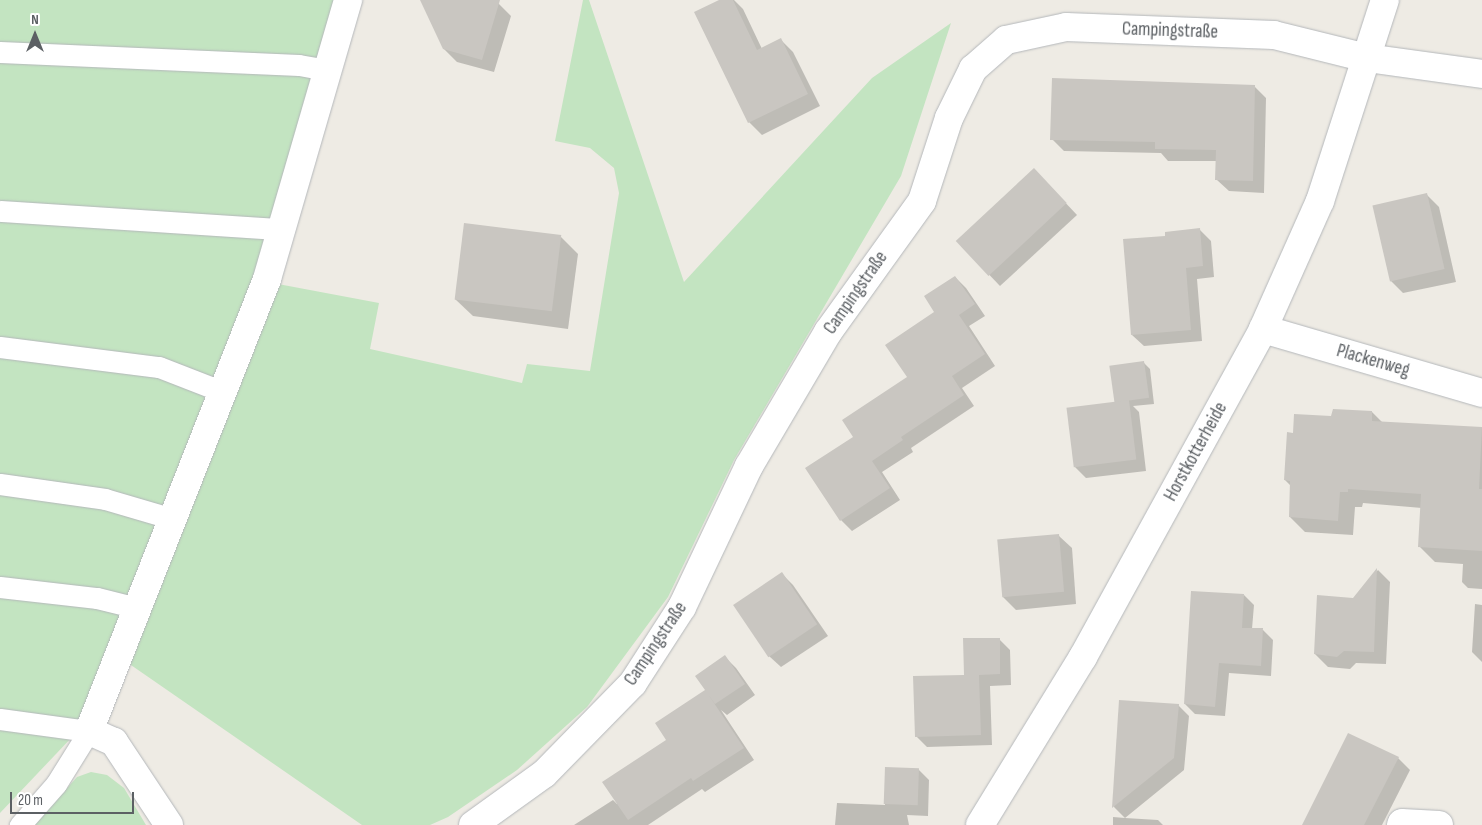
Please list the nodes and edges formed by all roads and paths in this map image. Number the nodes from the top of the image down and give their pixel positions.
1 (348, 0) edge
2 (1385, 0) edge
3 (0, 52) edge
4 (1367, 58) junction
5 (328, 70) junction
6 (1482, 74) edge
7 (0, 211) edge
8 (282, 229) junction
9 (1263, 329) junction
10 (0, 347) edge
11 (223, 392) junction
12 (1482, 394) edge
13 (0, 484) edge
14 (173, 518) junction
15 (0, 586) edge
16 (137, 608) junction
17 (0, 719) edge
18 (89, 731) junction
19 (20, 825) edge
20 (169, 825) edge
21 (473, 825) edge
22 (980, 825) edge
23 (1401, 825) edge
24 (1439, 825) edge

1 - 5 street
2 - 4 street, Horstkotterheide
3 - 5 lane
4 - 6 street
4 - 9 street, Horstkotterheide
4 - 21 street, Campingstraße
5 - 8 street
7 - 8 lane
8 - 11 street
9 - 12 street, Plackenweg
9 - 22 street, Horstkotterheide
10 - 11 lane
11 - 14 street
13 - 14 lane
14 - 16 street
15 - 16 lane
16 - 18 street
17 - 18 lane
18 - 19 lane
18 - 20 street
23 - 24 street

